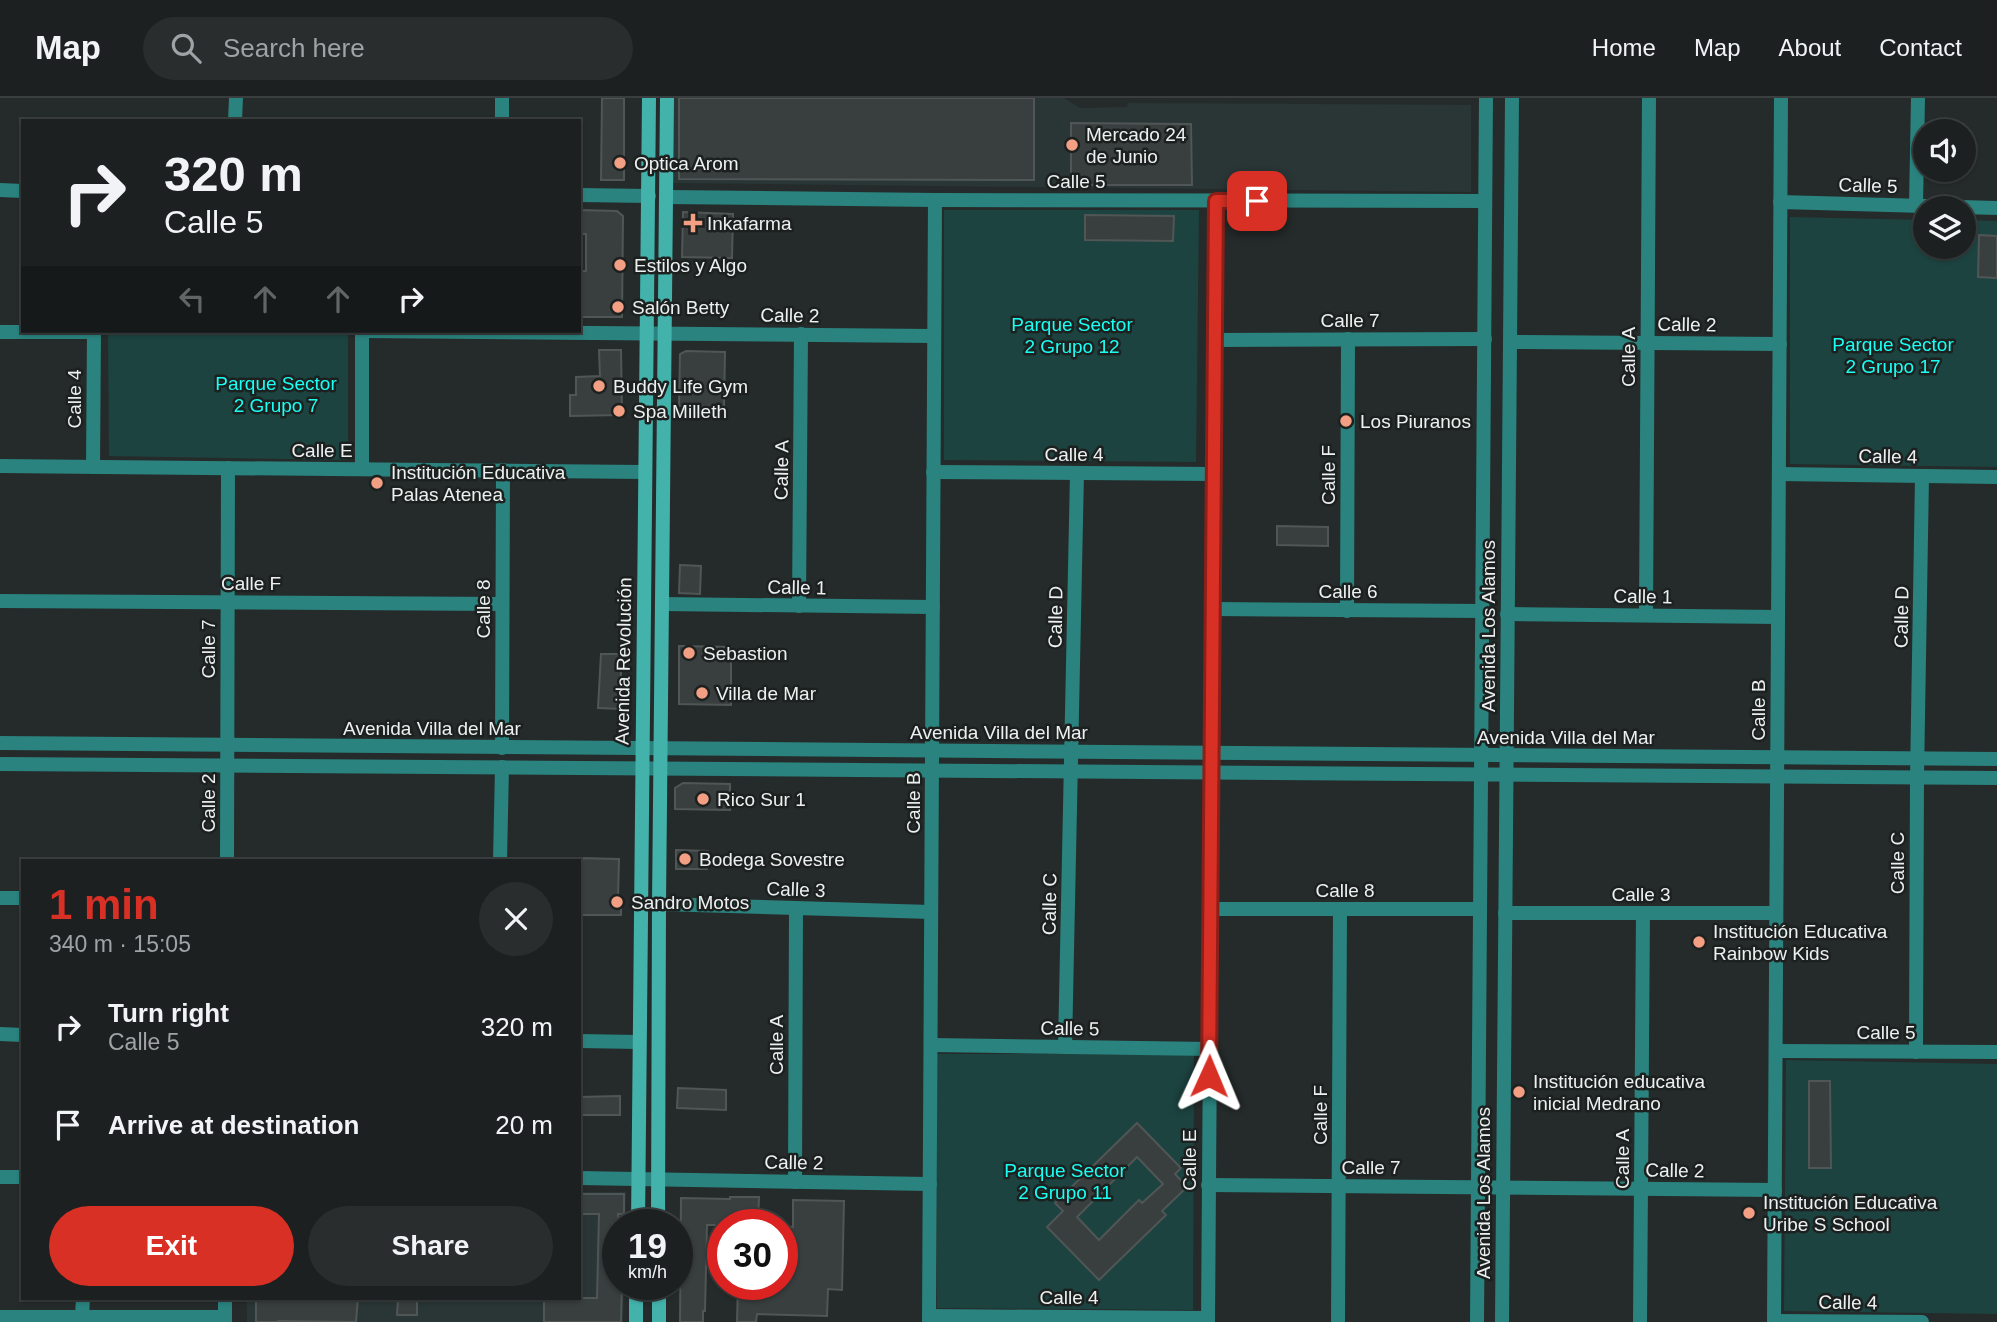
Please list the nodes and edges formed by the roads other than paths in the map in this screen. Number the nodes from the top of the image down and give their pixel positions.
1 (236, 98) edge
2 (502, 98) edge
3 (649, 98) edge
4 (667, 98) edge
5 (1486, 98) edge
6 (1512, 98) edge
7 (1649, 98) edge
8 (1781, 98) edge
9 (1918, 98) edge
10 (236, 119) edge
11 (502, 119) edge
12 (0, 190) edge
13 (21, 191) edge
14 (581, 195) edge
15 (649, 196) junction
16 (1916, 196) edge
17 (666, 197) junction
18 (934, 200) junction
19 (1216, 201) junction
20 (1485, 201) junction
21 (1780, 202) junction
22 (1913, 206) edge
23 (1976, 207) edge
24 (1997, 208) edge
25 (0, 332) edge
26 (21, 332) edge
27 (94, 333) edge
28 (362, 333) edge
29 (551, 333) edge
30 (665, 333) junction
31 (646, 334) junction
32 (802, 334) junction
33 (934, 336) junction
34 (1348, 339) junction
35 (1485, 339) junction
36 (1215, 340) junction
37 (1510, 342) junction
38 (1648, 343) junction
39 (1780, 344) junction
40 (0, 466) edge
41 (93, 467) junction
42 (228, 468) junction
43 (362, 469) junction
44 (503, 470) junction
45 (644, 472) junction
46 (933, 472) junction
47 (1077, 473) junction
48 (1214, 474) junction
49 (1779, 474) junction
50 (1923, 476) junction
51 (1997, 477) edge
52 (0, 601) edge
53 (228, 602) junction
54 (502, 604) junction
55 (662, 604) junction
56 (799, 606) junction
57 (933, 607) junction
58 (1213, 609) junction
59 (1347, 611) junction
60 (1483, 611) junction
61 (1507, 614) junction
62 (1646, 615) junction
63 (1778, 617) junction
64 (0, 743) edge
65 (227, 745) junction
66 (502, 748) junction
67 (641, 748) junction
68 (661, 749) junction
69 (932, 751) junction
70 (1212, 752) junction
71 (1482, 755) junction
72 (1506, 755) junction
73 (1777, 758) junction
74 (1917, 759) junction
75 (1997, 759) edge
76 (1071, 762) junction
77 (0, 764) edge
78 (227, 766) junction
79 (502, 767) junction
80 (641, 768) junction
81 (660, 769) junction
82 (932, 771) junction
83 (1212, 772) junction
84 (1482, 775) junction
85 (1506, 775) junction
86 (1777, 777) junction
87 (1917, 778) junction
88 (1997, 778) edge
89 (227, 859) edge
90 (500, 859) edge
91 (0, 898) edge
92 (21, 898) edge
93 (659, 905) junction
94 (796, 908) junction
95 (1210, 909) junction
96 (1340, 909) junction
97 (1480, 909) junction
98 (931, 912) junction
99 (1505, 913) junction
100 (1643, 913) junction
101 (1776, 913) junction
102 (0, 1034) edge
103 (21, 1035) edge
104 (581, 1041) edge
105 (639, 1042) junction
106 (931, 1045) junction
107 (1065, 1047) junction
108 (1210, 1049) junction
109 (1776, 1051) junction
110 (1916, 1052) junction
111 (1997, 1052) edge
112 (0, 1177) edge
113 (21, 1177) edge
114 (581, 1178) edge
115 (639, 1179) junction
116 (657, 1179) junction
117 (795, 1182) junction
118 (930, 1184) junction
119 (1208, 1185) junction
120 (1339, 1186) junction
121 (1491, 1187) junction
122 (1641, 1189) junction
123 (1775, 1190) junction
124 (638, 1209) edge
125 (658, 1209) edge
126 (83, 1300) edge
127 (225, 1300) edge
128 (636, 1300) edge
129 (659, 1300) edge
130 (0, 1317) edge
131 (82, 1317) junction
132 (929, 1319) edge
133 (1068, 1319) edge
134 (225, 1320) edge
135 (1208, 1320) edge
136 (1774, 1321) edge
137 (636, 1322) edge
138 (659, 1322) edge
139 (1338, 1322) edge
140 (1478, 1322) edge
141 (1502, 1322) edge
142 (1640, 1322) edge
143 (1907, 1322) edge
144 (1922, 1322) edge

1 - 10 street
2 - 11 street
3 - 15 main road, Avenida Revolución
4 - 17 main road, Avenida Revolución
5 - 20 street, Avenida Los Alamos
6 - 37 street, Avenida Los Alamos
7 - 38 street, Calle A
8 - 21 street, Calle B
9 - 16 street
12 - 13 street
14 - 15 street
15 - 31 main road, Avenida Revolución
17 - 18 street, Calle 5
17 - 30 main road, Avenida Revolución
18 - 19 street, Calle 5
18 - 33 street, Calle B
19 - 20 street, Calle 5
19 - 36 street, Calle E
20 - 35 street, Avenida Los Alamos
21 - 22 street, Calle 5
21 - 39 street, Calle B
23 - 24 street, Calle 5
25 - 26 street
27 - 41 street, Calle 4
28 - 43 street
29 - 31 street
30 - 31 street, Calle 2
30 - 32 street, Calle 2
30 - 55 main road, Avenida Revolución
31 - 45 main road, Avenida Revolución
32 - 33 street, Calle 2
32 - 56 street, Calle A
33 - 46 street, Calle B
34 - 35 street, Calle 7
34 - 36 street, Calle 7
34 - 59 street, Calle F
35 - 60 street, Avenida Los Alamos
36 - 48 street, Calle E
37 - 38 street, Calle 2
37 - 61 street, Avenida Los Alamos
38 - 39 street, Calle 2
38 - 62 street, Calle A
39 - 49 street, Calle B
40 - 41 street, Calle E
41 - 42 street, Calle E
42 - 43 street, Calle E
42 - 53 street, Calle 7
43 - 44 street, Calle E
44 - 45 street, Calle E
44 - 54 street, Calle 8
45 - 67 main road, Avenida Revolución
46 - 47 street, Calle 4
46 - 57 street, Calle B
47 - 48 street, Calle 4
47 - 76 street, Calle D
48 - 58 street, Calle E
49 - 50 street, Calle 4
49 - 63 street, Calle B
50 - 51 street, Calle 4
50 - 74 street, Calle D
52 - 53 street, Calle F
53 - 54 street, Calle F
53 - 65 street, Calle 7
54 - 66 street, Calle 8
55 - 56 street, Calle 1
55 - 68 main road, Avenida Revolución
56 - 57 street, Calle 1
57 - 69 street, Calle B
58 - 59 street, Calle 6
58 - 70 street, Calle E
59 - 60 street, Calle 6
60 - 71 street, Avenida Los Alamos
61 - 62 street, Calle 1
61 - 72 street, Avenida Los Alamos
62 - 63 street, Calle 1
63 - 73 street, Calle B
64 - 65 street, Avenida Villa del Mar
65 - 66 street, Avenida Villa del Mar
65 - 78 street, Calle 2
66 - 67 street, Avenida Villa del Mar
67 - 68 street, Avenida Villa del Mar
67 - 80 main road, Avenida Revolución
68 - 69 street, Avenida Villa del Mar
68 - 81 main road, Avenida Revolución
69 - 76 street, Avenida Villa del Mar
69 - 82 street, Calle B
70 - 71 street, Avenida Villa del Mar
70 - 76 street, Avenida Villa del Mar
70 - 83 street, Calle E
71 - 72 street, Avenida Villa del Mar
71 - 84 street, Avenida Los Alamos
72 - 73 street, Avenida Villa del Mar
72 - 85 street, Avenida Los Alamos
73 - 74 street, Avenida Villa del Mar
73 - 86 street, Calle B
74 - 75 street, Avenida Villa del Mar
74 - 87 street, Calle C
76 - 82 street, Avenida Villa del Mar
76 - 83 street, Avenida Villa del Mar
76 - 107 street, Calle C
77 - 78 street, Avenida Villa del Mar
78 - 79 street, Avenida Villa del Mar
78 - 89 street, Calle 2
79 - 80 street, Avenida Villa del Mar
79 - 90 street
80 - 81 street, Avenida Villa del Mar
80 - 105 main road, Avenida Revolución
81 - 82 street, Avenida Villa del Mar
81 - 93 main road, Avenida Revolución
82 - 98 street, Calle B
83 - 84 street, Avenida Villa del Mar
83 - 95 street, Calle E
84 - 85 street, Avenida Villa del Mar
84 - 97 street, Avenida Los Alamos
85 - 86 street, Avenida Villa del Mar
85 - 99 street, Avenida Los Alamos
86 - 87 street, Avenida Villa del Mar
86 - 101 street, Calle B
87 - 88 street, Avenida Villa del Mar
87 - 110 street, Calle C
91 - 92 street
93 - 94 street, Calle 3
93 - 116 main road, Avenida Revolución
94 - 98 street, Calle 3
94 - 117 street, Calle A
95 - 96 street, Calle 8
95 - 108 street, Calle E
96 - 97 street, Calle 8
96 - 120 street, Calle F
97 - 121 street, Avenida Los Alamos
98 - 106 street, Calle B
99 - 100 street, Calle 3
99 - 121 street, Avenida Los Alamos
100 - 101 street, Calle 3
100 - 122 street, Calle A
101 - 109 street, Calle B
102 - 103 street
104 - 105 street
105 - 115 main road, Avenida Revolución
106 - 107 street, Calle 5
106 - 118 street, Calle B
107 - 108 street, Calle 5
108 - 119 street, Calle E
109 - 110 street, Calle 5
109 - 123 street, Calle B
110 - 111 street, Calle 5
112 - 113 street
114 - 115 street
115 - 116 street
115 - 124 main road, Avenida Revolución
116 - 117 street, Calle 2
116 - 125 main road, Avenida Revolución
117 - 118 street, Calle 2
118 - 132 street, Calle B
119 - 120 street, Calle 7
119 - 135 street, Calle E
120 - 121 street, Calle 7
120 - 139 street, Calle F
121 - 122 street, Calle 2
121 - 140 street, Avenida Los Alamos
121 - 141 street, Avenida Los Alamos
122 - 123 street, Calle 2
122 - 142 street, Calle A
123 - 136 street, Calle B
126 - 131 street
127 - 134 street
128 - 137 main road
129 - 138 main road
130 - 131 street
131 - 134 street
132 - 133 street, Calle 4
133 - 135 street, Calle 4
136 - 143 street, Calle 4
143 - 144 street, Calle 4

